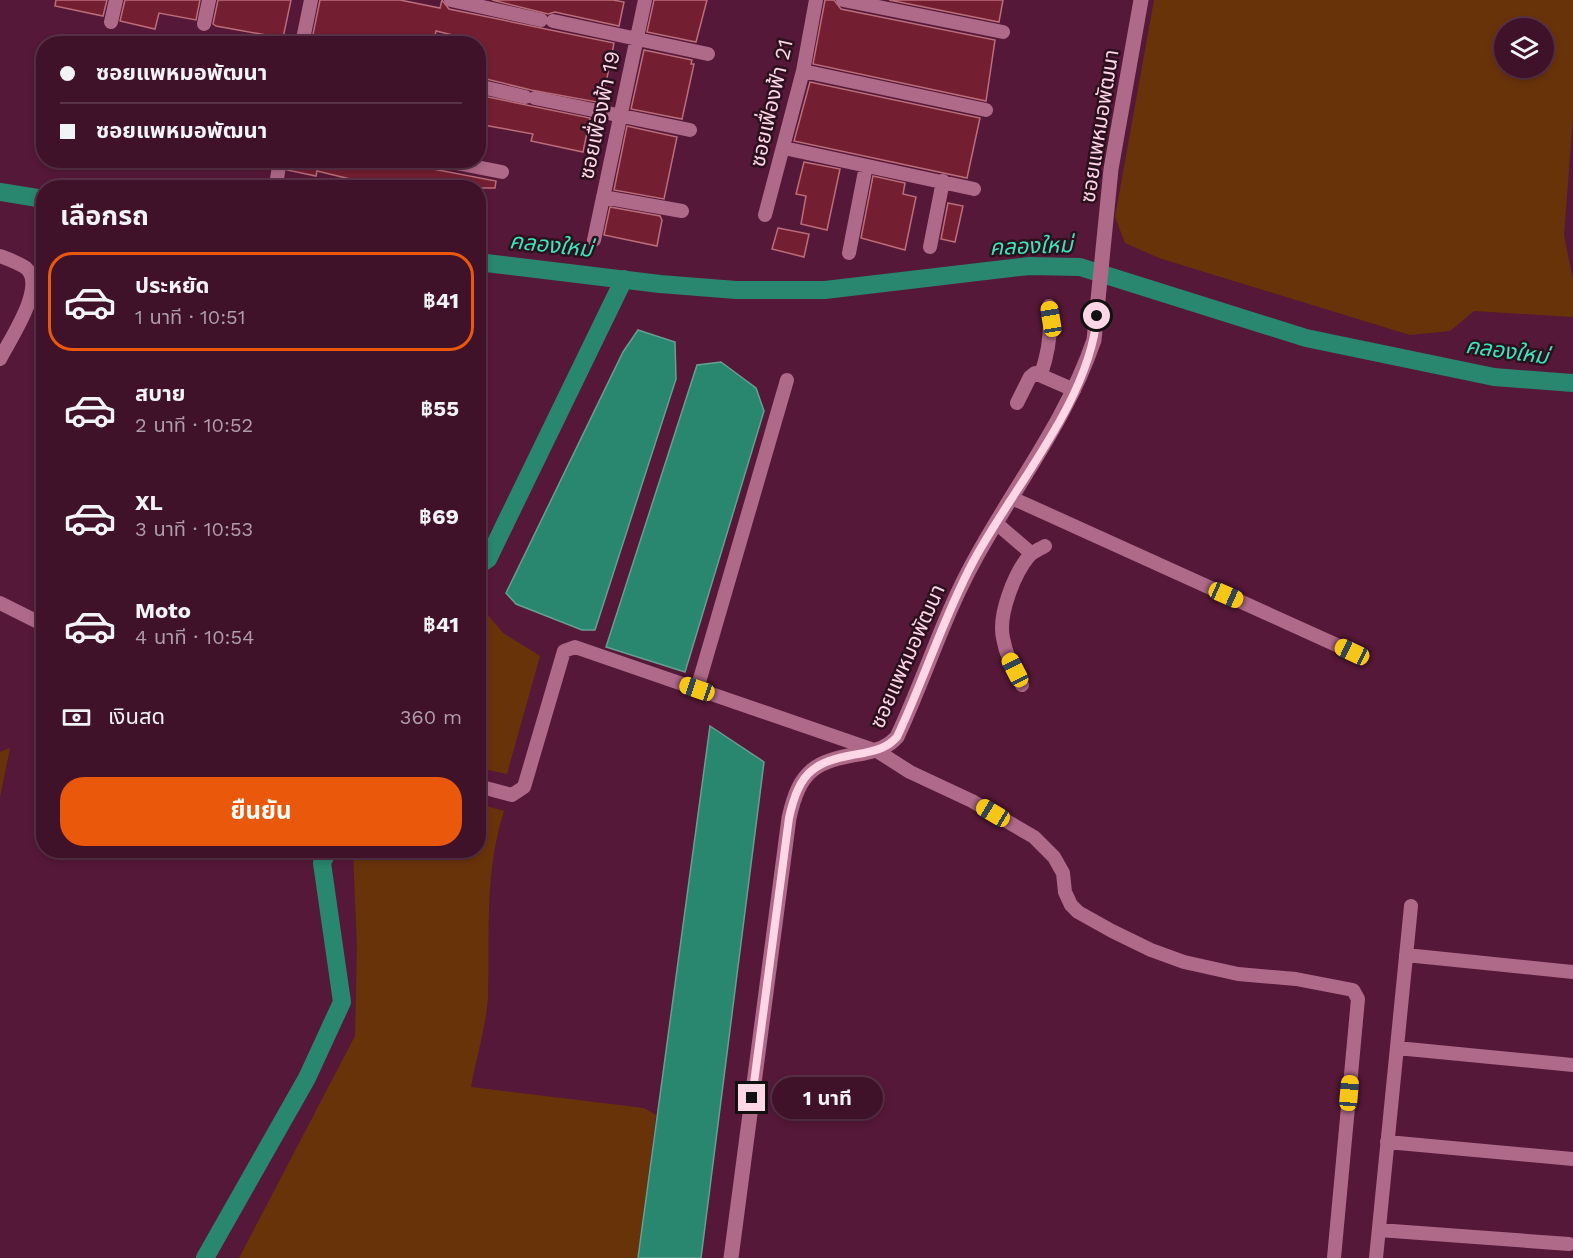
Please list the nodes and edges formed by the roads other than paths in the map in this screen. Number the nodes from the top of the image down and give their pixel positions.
1 (116, 0) edge
2 (209, 0) edge
3 (310, 0) edge
4 (451, 0) edge
5 (645, 0) edge
6 (816, 0) edge
7 (843, 0) edge
8 (1142, 0) edge
9 (111, 22) dead end
10 (204, 24) dead end
11 (1003, 32) dead end
12 (303, 36) edge
13 (637, 39) junction
14 (708, 54) dead end
15 (802, 71) junction
16 (486, 88) edge
17 (986, 110) dead end
18 (621, 116) junction
19 (690, 130) dead end
20 (784, 148) junction
21 (866, 166) junction
22 (482, 168) edge
23 (502, 172) dead end
24 (943, 181) junction
25 (974, 189) dead end
26 (603, 197) junction
27 (682, 211) dead end
28 (765, 215) dead end
29 (594, 240) dead end
30 (930, 247) dead end
31 (849, 253) dead end
32 (0, 256) edge
33 (1048, 306) dead end
34 (0, 359) edge
35 (1041, 374) junction
36 (787, 380) dead end
37 (1074, 390) junction
38 (1017, 403) dead end
39 (1012, 498) junction
40 (994, 526) junction
41 (1045, 546) dead end
42 (1031, 554) junction
43 (0, 603) edge
44 (36, 621) edge
45 (1352, 652) dead end
46 (1022, 685) dead end
47 (697, 689) junction
48 (876, 751) junction
49 (486, 788) edge
50 (1411, 906) dead end
51 (1406, 955) junction
52 (1573, 972) edge
53 (1397, 1048) junction
54 (1573, 1065) edge
55 (1387, 1142) junction
56 (1573, 1159) edge
57 (1378, 1230) junction
58 (1569, 1244) dead end
59 (731, 1258) edge
60 (1334, 1258) edge
61 (1376, 1258) edge

1 - 9 street
2 - 10 street
3 - 12 street
4 - 13 street
5 - 13 street, ซอยเฟื่องฟ้า 19
6 - 15 street, ซอยเฟื่องฟ้า 21
7 - 11 street
8 - 37 street, ซอยแพหมอพัฒนา
13 - 14 street
13 - 18 street, ซอยเฟื่องฟ้า 19
15 - 17 street
15 - 20 street, ซอยเฟื่องฟ้า 21
16 - 18 street
18 - 19 street
18 - 26 street, ซอยเฟื่องฟ้า 19
20 - 21 street
20 - 28 street, ซอยเฟื่องฟ้า 21
21 - 24 street
21 - 31 street
22 - 23 street
24 - 25 street
24 - 30 street
26 - 27 street
26 - 29 street, ซอยเฟื่องฟ้า 19
32 - 34 street
33 - 35 street
35 - 37 street
35 - 38 street
36 - 47 street
37 - 39 street, ซอยแพหมอพัฒนา
39 - 40 street, ซอยแพหมอพัฒนา
39 - 45 street
40 - 42 street
40 - 48 street, ซอยแพหมอพัฒนา
41 - 42 street
42 - 46 street
43 - 44 street
47 - 48 street
47 - 49 street
48 - 59 street, ซอยแพหมอพัฒนา
48 - 60 street
50 - 51 street
51 - 52 street
51 - 53 street
53 - 54 street
53 - 55 street
55 - 56 street
55 - 57 street
57 - 58 street
57 - 61 street

